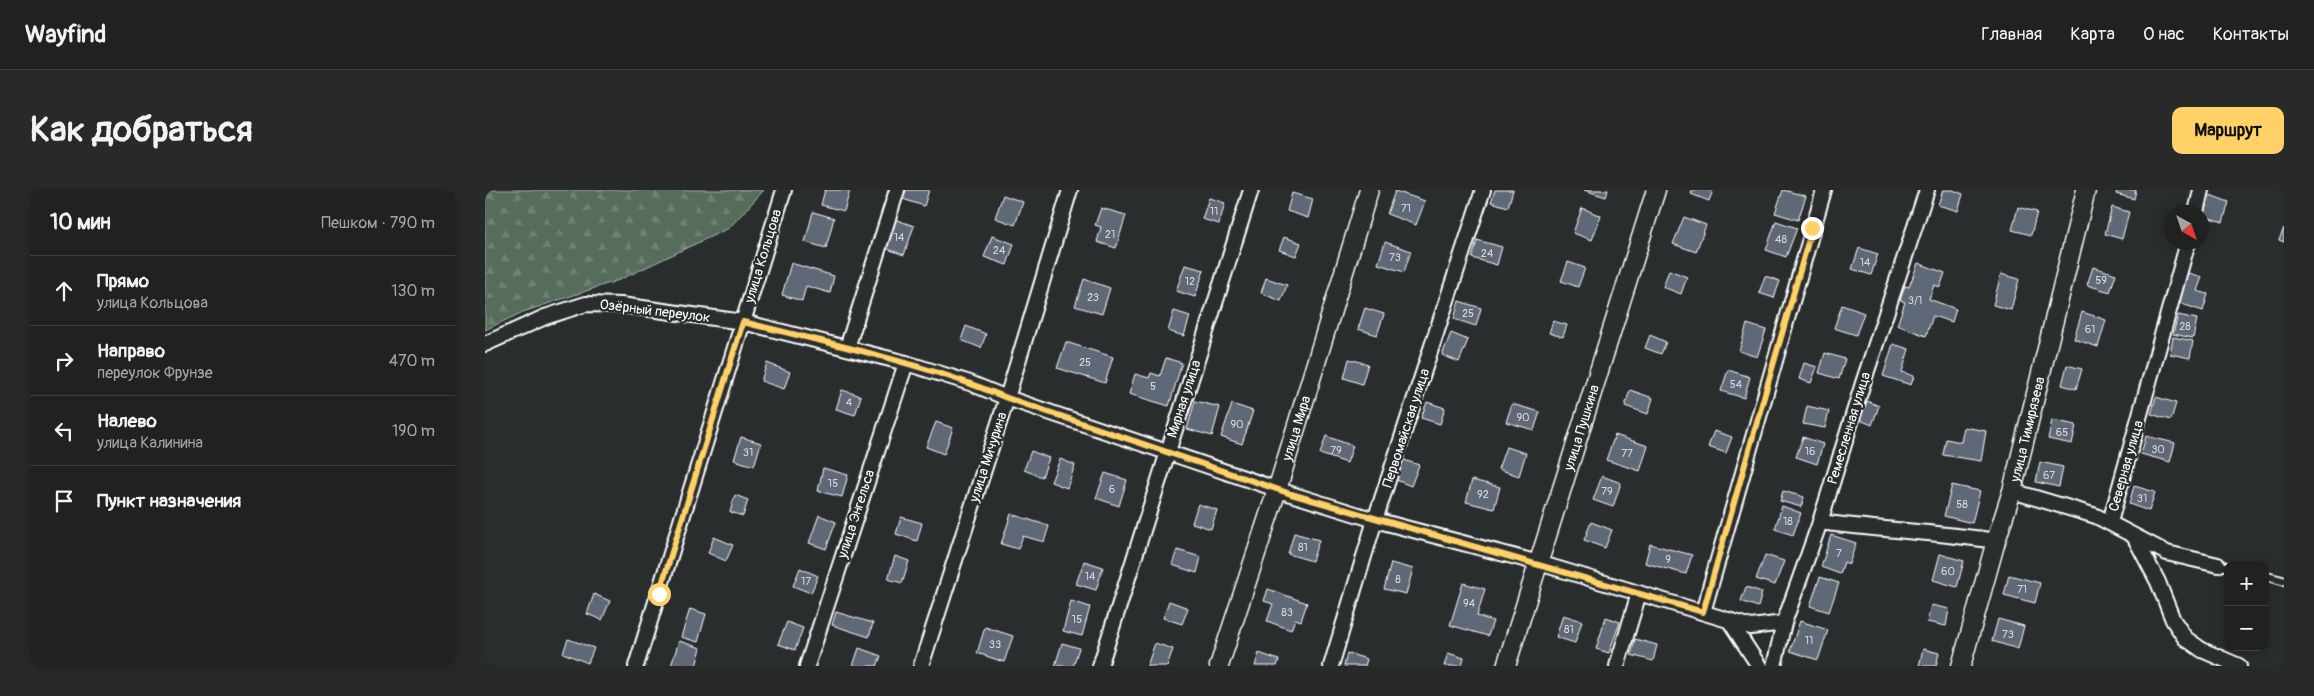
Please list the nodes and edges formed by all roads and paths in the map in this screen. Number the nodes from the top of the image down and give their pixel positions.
1 (784, 190) edge
2 (897, 190) edge
3 (1070, 190) edge
4 (1251, 190) edge
5 (1369, 190) edge
6 (1483, 190) edge
7 (1656, 190) edge
8 (1824, 190) edge
9 (1927, 190) edge
10 (2086, 190) edge
11 (2201, 190) edge
12 (2198, 205) edge
13 (2186, 250) edge
14 (743, 322) junction
15 (485, 344) edge
16 (847, 348) junction
17 (906, 363) junction
18 (1007, 398) junction
19 (1166, 453) junction
20 (1277, 490) junction
21 (2012, 492) junction
22 (1375, 520) junction
23 (1820, 522) junction
24 (2110, 522) junction
25 (2135, 538) junction
26 (1996, 541) junction
27 (1539, 563) junction
28 (2223, 566) edge
29 (2269, 577) edge
30 (2284, 581) edge
31 (1639, 593) junction
32 (1703, 612) junction
33 (1729, 620) junction
34 (1784, 623) junction
35 (636, 666) edge
36 (807, 666) edge
37 (921, 666) edge
38 (1100, 666) edge
39 (1219, 666) edge
40 (1331, 666) edge
41 (1506, 666) edge
42 (1617, 666) edge
43 (1759, 666) edge
44 (1774, 666) edge
45 (1961, 666) edge
46 (2239, 666) edge

1 - 14 street, улица Кольцова
2 - 16 street
3 - 18 street, улица Мичурина
4 - 19 street, Мирная улица
5 - 20 street, улица Мира
6 - 22 street, Первомайская улица
7 - 27 street, улица Пушкина
8 - 32 street
9 - 23 street, Ремесленная улица
10 - 21 street, улица Тимирязева
11 - 12 street
13 - 24 street, Северная улица
14 - 15 street, Озёрный переулок
14 - 16 street, Озёрный переулок
14 - 35 street, улица Кольцова
16 - 17 street, Озёрный переулок
17 - 18 street, Озёрный переулок
17 - 36 street, улица Энгельса
18 - 19 street, Озёрный переулок
18 - 37 street, улица Мичурина
19 - 20 street, Озёрный переулок
19 - 38 street, Мирная улица
20 - 22 street, Озёрный переулок
20 - 39 street, улица Мира
21 - 24 street
21 - 26 street, улица Тимирязева
22 - 27 street, Озёрный переулок
22 - 40 street, Первомайская улица
23 - 26 street
23 - 34 street, Ремесленная улица
24 - 25 street, Северная улица
25 - 28 street
25 - 46 street, Северная улица
26 - 45 street, улица Тимирязева
27 - 31 street, Озёрный переулок
27 - 41 street, улица Пушкина
29 - 30 lane
31 - 32 street, Озёрный переулок
31 - 42 street
32 - 33 street, Озёрный переулок
33 - 34 street, Озёрный переулок
33 - 43 street
34 - 44 street, Ремесленная улица

